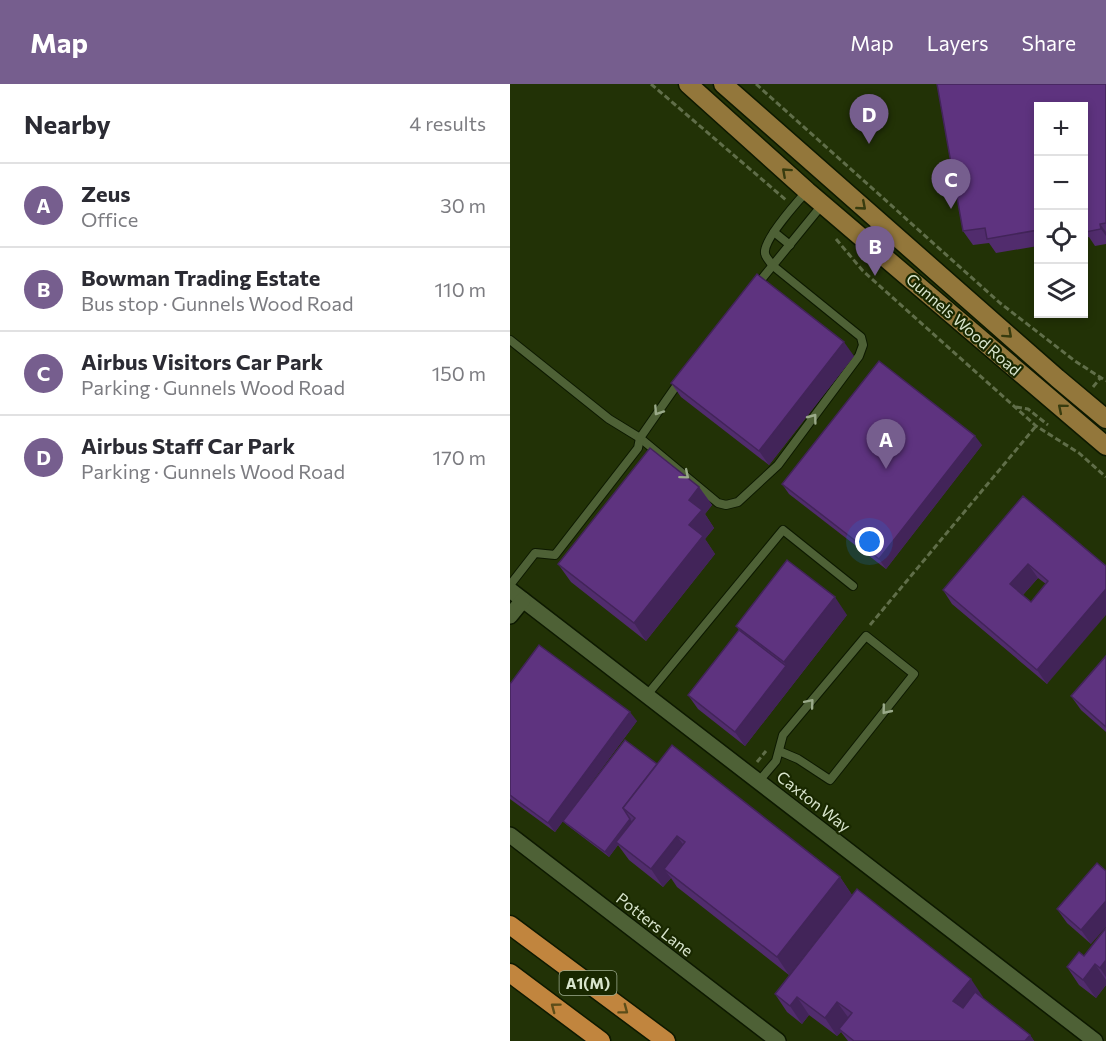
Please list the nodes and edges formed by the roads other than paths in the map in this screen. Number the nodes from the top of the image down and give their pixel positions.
1 (688, 84) edge
2 (723, 84) edge
3 (807, 191) junction
4 (823, 203) junction
5 (774, 232) junction
6 (790, 245) junction
7 (772, 265) junction
8 (750, 292) edge
9 (510, 340) edge
10 (684, 375) edge
11 (1106, 419) edge
12 (640, 438) junction
13 (1106, 446) edge
14 (510, 585) edge
15 (853, 586) dead end
16 (510, 590) edge
17 (523, 600) junction
18 (510, 616) edge
19 (647, 695) junction
20 (779, 751) junction
21 (754, 777) junction
22 (510, 835) edge
23 (510, 925) edge
24 (510, 973) edge
25 (601, 1041) edge
26 (666, 1041) edge
27 (778, 1041) edge
28 (1095, 1041) edge

3 -> 1 main road, Gunnels Wood Road
2 -> 11 main road, Gunnels Wood Road
3 - 4 main road, Gunnels Wood Road
3 - 5 lane
4 - 6 lane
13 -> 4 main road, Gunnels Wood Road
5 - 6 lane
5 - 7 lane
6 - 7 lane
7 - 8 lane
12 -> 7 lane
9 - 12 lane
10 -> 12 lane
12 - 14 lane
15 - 19 lane
16 - 17 street, Caxton Way
17 - 18 street
17 - 19 street, Caxton Way
19 - 21 street, Caxton Way
20 -> 20 lane
20 - 21 lane
21 - 28 street, Caxton Way
22 - 27 street, Potters Lane
23 -> 26 highway, A1(M)
25 -> 24 highway, A1(M)

